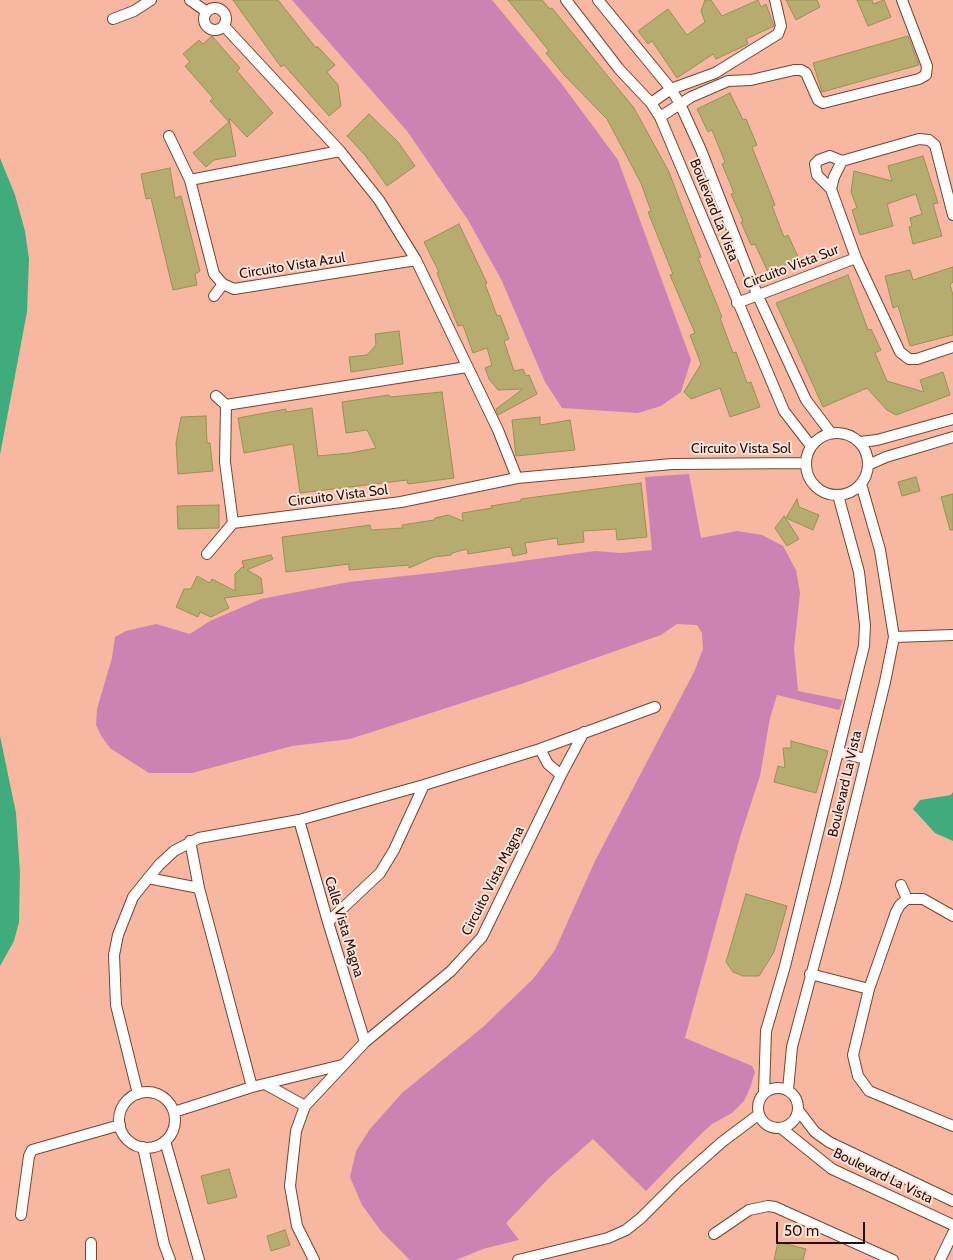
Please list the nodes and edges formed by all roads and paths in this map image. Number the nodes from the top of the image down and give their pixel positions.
1 (151, 0) edge
2 (190, 0) edge
3 (566, 0) edge
4 (598, 0) edge
5 (775, 0) edge
6 (902, 0) edge
7 (113, 19) dead end
8 (715, 73) junction
9 (719, 84) junction
10 (671, 89) junction
11 (651, 103) junction
12 (680, 104) junction
13 (660, 117) junction
14 (169, 136) dead end
15 (340, 151) junction
16 (842, 161) junction
17 (190, 180) junction
18 (831, 189) junction
19 (953, 215) edge
20 (856, 258) junction
21 (416, 260) junction
22 (222, 284) junction
23 (757, 294) junction
24 (214, 296) dead end
25 (737, 303) junction
26 (953, 347) edge
27 (467, 367) junction
28 (216, 396) dead end
29 (226, 405) junction
30 (953, 419) edge
31 (832, 433) junction
32 (953, 437) edge
33 (860, 442) junction
34 (811, 446) junction
35 (805, 463) junction
36 (868, 465) junction
37 (517, 478) junction
38 (861, 484) junction
39 (838, 495) junction
40 (233, 523) junction
41 (207, 554) dead end
42 (953, 635) edge
43 (894, 638) junction
44 (655, 707) dead end
45 (584, 732) junction
46 (540, 748) junction
47 (838, 752) junction
48 (865, 759) junction
49 (561, 775) junction
50 (424, 785) junction
51 (299, 820) junction
52 (190, 841) junction
53 (148, 878) junction
54 (901, 885) dead end
55 (199, 888) junction
56 (907, 899) junction
57 (953, 916) edge
58 (328, 922) junction
59 (810, 974) junction
60 (870, 989) junction
61 (365, 1042) junction
62 (342, 1065) junction
63 (265, 1084) junction
64 (252, 1087) junction
65 (788, 1090) junction
66 (764, 1093) junction
67 (138, 1094) junction
68 (305, 1106) junction
69 (798, 1110) junction
70 (174, 1112) junction
71 (758, 1115) junction
72 (120, 1125) junction
73 (953, 1126) edge
74 (781, 1128) junction
75 (165, 1141) junction
76 (143, 1147) junction
77 (953, 1201) edge
78 (21, 1215) dead end
79 (953, 1225) edge
80 (953, 1233) edge
81 (714, 1234) dead end
82 (91, 1243) dead end
83 (91, 1260) edge
84 (170, 1260) edge
85 (199, 1260) edge
86 (314, 1260) edge
87 (518, 1260) edge
88 (893, 1260) edge
89 (940, 1260) edge

1 - 7 street
2 - 15 street
3 - 11 street, Boulevard La Vista
4 - 10 street, Boulevard La Vista
5 - 8 street
6 - 9 street
8 - 9 street
8 - 10 street
9 - 12 street
10 - 11 street
10 - 12 street, Boulevard La Vista
11 - 13 street, Boulevard La Vista
12 - 13 street
12 - 23 street, Boulevard La Vista
13 - 25 street, Boulevard La Vista
14 - 17 street, Circuito Vista Azul
15 - 17 street
15 - 21 street
16 - 18 street
16 - 18 street, Circuito Vista Sur
16 - 19 street
17 - 22 street, Circuito Vista Azul
18 - 20 street, Circuito Vista Sur
20 - 23 street, Circuito Vista Sur
20 - 26 street, Circuito Vista Sur
21 - 22 street, Circuito Vista Azul
21 - 27 street
22 - 24 street
23 - 25 street, Circuito Vista Sur
23 - 31 street, Boulevard La Vista
25 - 34 street, Boulevard La Vista
27 - 29 street
27 - 37 street
28 - 29 street
29 - 40 street
30 - 33 street
31 - 33 street
31 - 34 street
32 - 36 street
33 - 36 street
34 - 35 street
35 - 37 street, Circuito Vista Sol
35 - 39 street
36 - 38 street
37 - 40 street, Circuito Vista Sol
38 - 39 street
38 - 43 street, Boulevard La Vista
39 - 47 street, Boulevard La Vista
40 - 41 street
42 - 43 street
43 - 48 street, Boulevard La Vista
44 - 45 street
45 - 46 street
45 - 49 street, Circuito Vista Magna
46 - 49 street
46 - 50 street
47 - 48 street
47 - 66 street, Boulevard La Vista
48 - 59 street, Boulevard La Vista
49 - 61 street, Circuito Vista Magna
50 - 51 street
50 - 58 street
51 - 52 street
51 - 58 street, Calle Vista Magna
52 - 53 street
52 - 55 street
53 - 55 street
53 - 67 street
54 - 56 street
55 - 64 street
56 - 57 street
56 - 60 street
58 - 61 street, Calle Vista Magna
59 - 60 street
59 - 65 street, Boulevard La Vista
60 - 73 street
61 - 62 street, Circuito Vista Magna
62 - 63 street
62 - 68 street, Circuito Vista Magna
63 - 64 street
63 - 68 street
64 - 70 street
65 - 66 street
65 - 69 street
66 - 71 street
67 - 70 street
67 - 72 street
68 - 86 street, Circuito Vista Magna
69 - 74 street
69 - 77 street, Boulevard La Vista
70 - 75 street
71 - 74 street
71 - 87 street
72 - 76 street
72 - 78 street
74 - 79 street, Boulevard La Vista
75 - 76 street
75 - 85 street
76 - 84 street
80 - 89 street
81 - 88 street
82 - 83 street

